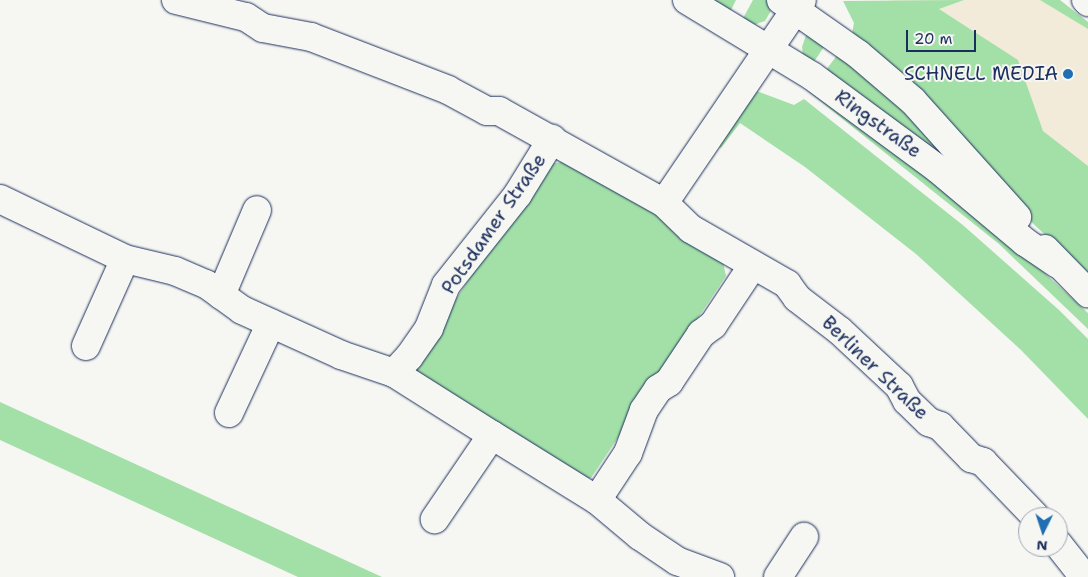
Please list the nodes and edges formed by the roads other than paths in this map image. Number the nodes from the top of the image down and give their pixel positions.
1 (176, 0) edge
2 (687, 0) edge
3 (793, 3) edge
4 (770, 49) junction
5 (552, 139) junction
6 (0, 199) edge
7 (664, 203) junction
8 (257, 210) dead end
9 (125, 259) junction
10 (753, 264) junction
11 (1058, 264) junction
12 (1088, 293) edge
13 (221, 295) junction
14 (271, 323) junction
15 (86, 346) dead end
16 (394, 373) junction
17 (229, 414) dead end
18 (492, 435) junction
19 (597, 500) junction
20 (1027, 507) edge
21 (434, 519) dead end
22 (804, 537) dead end
23 (1068, 557) edge
24 (672, 569) edge
25 (720, 577) edge
26 (778, 577) edge
27 (1084, 577) edge

1 - 5 street, Potsdamer Straße
2 - 4 street, Ringstraße
3 - 4 street
3 - 11 street, Ringstraße
4 - 7 street
4 - 11 street, Ringstraße
5 - 7 street, Potsdamer Straße
5 - 16 street, Potsdamer Straße
6 - 9 street
7 - 10 street, Berliner Straße
8 - 13 street
9 - 13 street
9 - 15 street
10 - 19 street
10 - 20 street, Berliner Straße
11 - 12 street, Ringstraße
13 - 14 street
14 - 16 street
14 - 17 street
16 - 18 street
18 - 19 street
18 - 21 street
19 - 24 street
22 - 26 street
23 - 27 street
24 - 25 street

